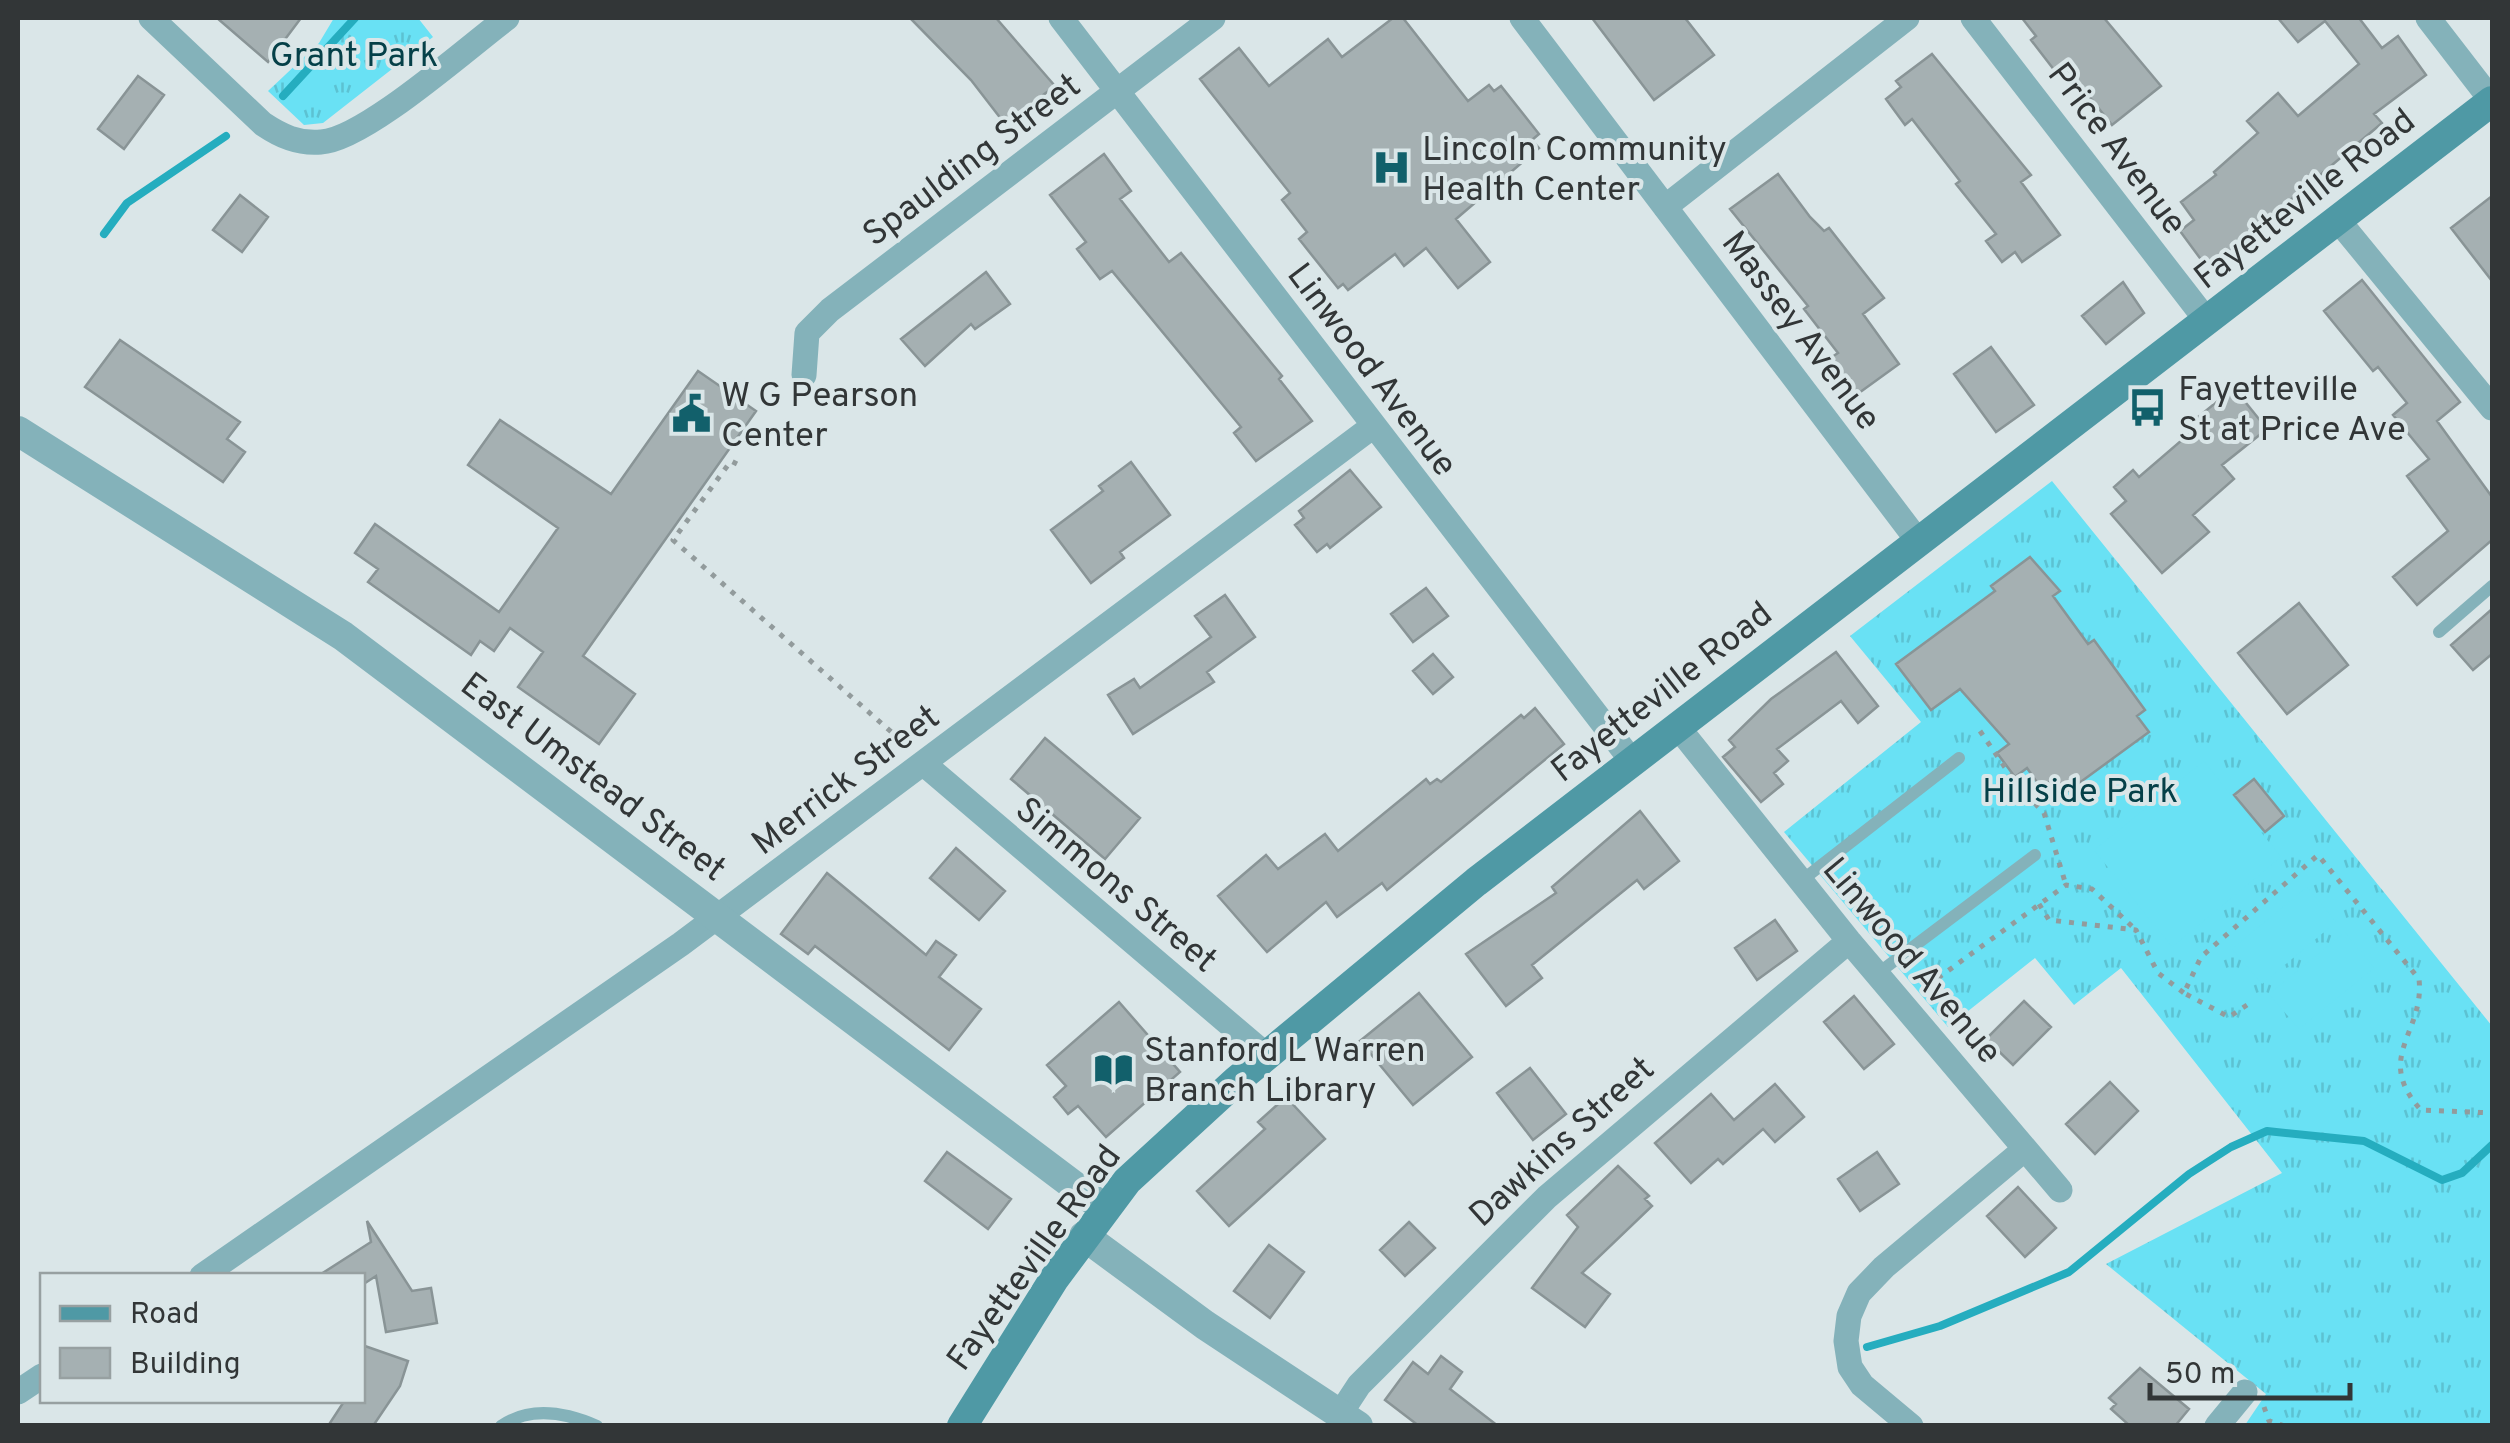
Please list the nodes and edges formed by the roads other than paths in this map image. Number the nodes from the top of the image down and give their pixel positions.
1 (151, 18) edge
2 (506, 18) edge
3 (1061, 18) edge
4 (1213, 18) edge
5 (1522, 18) edge
6 (1907, 18) edge
7 (1973, 18) edge
8 (2428, 18) edge
9 (1118, 91) junction
10 (2492, 101) edge
11 (1665, 207) junction
12 (2337, 219) junction
13 (2207, 321) junction
14 (804, 375) dead end
15 (2492, 408) edge
16 (1372, 426) junction
17 (18, 431) edge
18 (1918, 541) junction
19 (2492, 586) edge
20 (2439, 632) dead end
21 (1676, 726) junction
22 (916, 755) junction
23 (1958, 758) dead end
24 (1632, 761) junction
25 (2035, 855) dead end
26 (1800, 881) junction
27 (718, 917) junction
28 (1849, 941) junction
29 (1877, 974) junction
30 (1267, 1056) junction
31 (2025, 1149) junction
32 (2060, 1190) dead end
33 (1104, 1210) junction
34 (1084, 1236) junction
35 (231, 1268) edge
36 (40, 1377) edge
37 (18, 1392) edge
38 (2245, 1392) dead end
39 (1349, 1420) edge
40 (2227, 1422) edge
41 (501, 1426) edge
42 (597, 1426) edge
43 (962, 1426) edge
44 (1911, 1426) edge

1 - 2 street
3 - 9 street, Linwood Avenue
4 - 9 street, Spaulding Street
5 - 11 street, Massey Avenue
6 - 11 street
7 - 13 street, Price Avenue
8 - 10 street
9 - 14 street, Spaulding Street
9 - 16 street, Linwood Avenue
10 - 12 main road, Fayetteville Road
11 - 18 street, Massey Avenue
12 - 13 main road, Fayetteville Road
12 - 15 street
13 - 18 main road, Fayetteville Road
16 - 22 street, Merrick Street
16 - 24 street, Linwood Avenue
17 - 27 street, East Umstead Street
18 - 21 main road, Fayetteville Road
19 - 20 lane
21 - 24 main road, Fayetteville Road
21 - 26 street, Linwood Avenue
22 - 27 street, Merrick Street
22 - 30 street, Simmons Street
23 - 26 lane
24 - 30 main road, Fayetteville Road
25 - 29 lane
26 - 28 street, Linwood Avenue
27 - 33 street, East Umstead Street
27 - 35 street, Merrick Street
28 - 29 street, Linwood Avenue
28 - 39 street, Dawkins Street
29 - 31 street, Linwood Avenue
30 - 33 main road, Fayetteville Road
31 - 32 street, Linwood Avenue
31 - 44 street
33 - 34 main road, Fayetteville Road
34 - 39 street
34 - 43 main road, Fayetteville Road
36 - 37 street
38 - 40 street
41 - 42 lane

